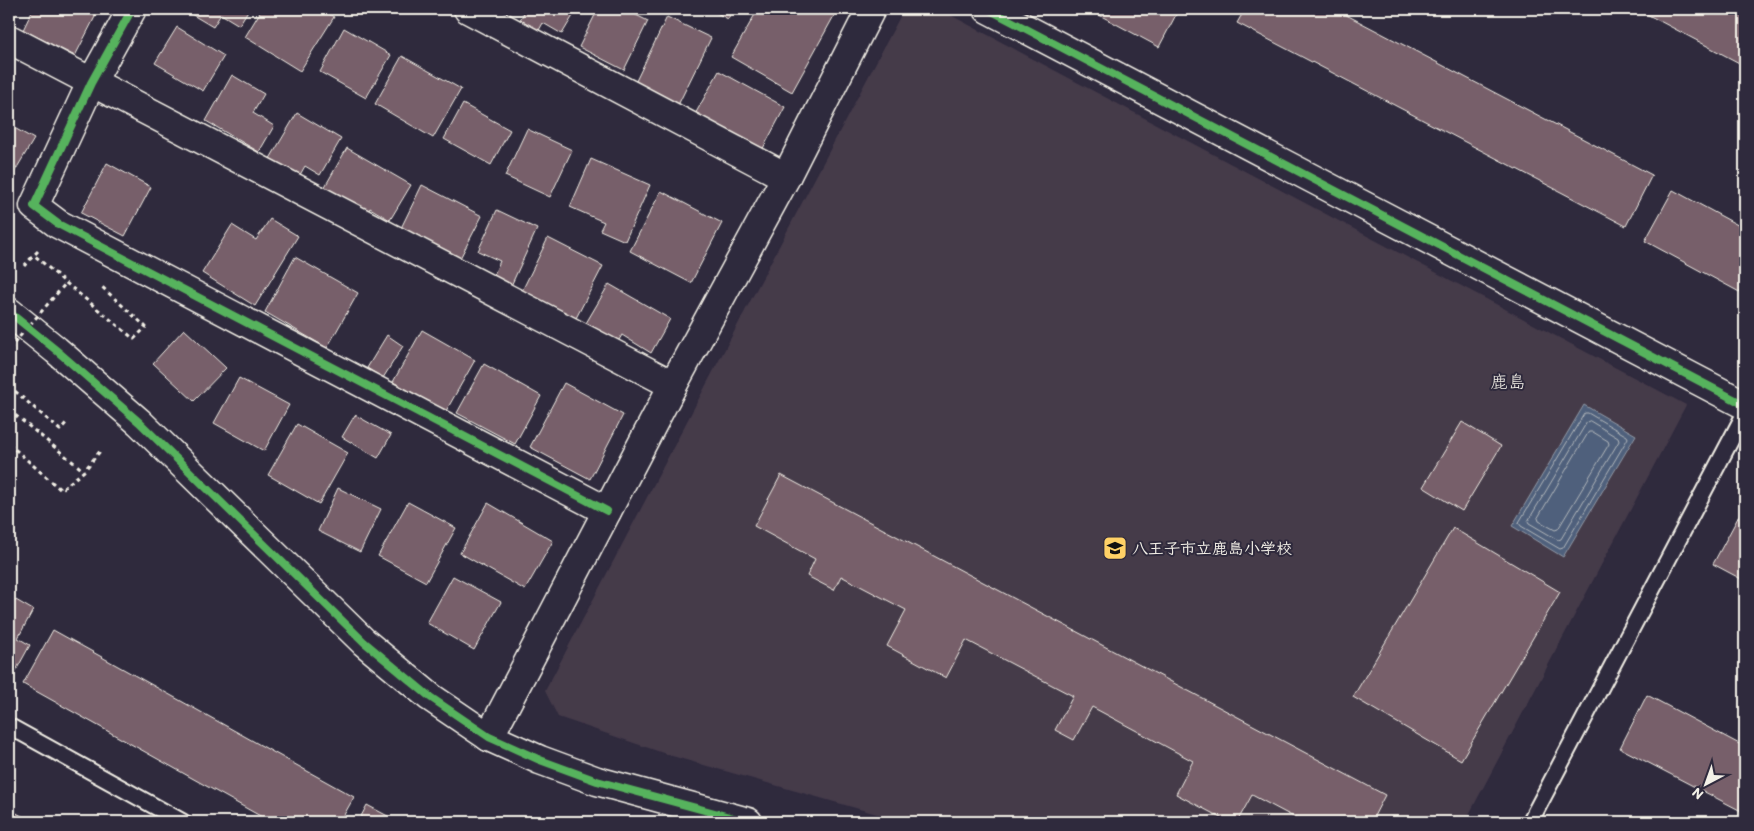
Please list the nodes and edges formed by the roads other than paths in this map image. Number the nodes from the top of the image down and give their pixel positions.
1 (132, 9) edge
2 (468, 9) edge
3 (871, 9) edge
4 (988, 9) edge
5 (9, 39) edge
6 (91, 83) junction
7 (786, 177) junction
8 (9, 312) edge
9 (673, 384) junction
10 (1745, 405) edge
11 (1745, 414) edge
12 (607, 512) junction
13 (9, 726) edge
14 (488, 737) junction
15 (183, 822) edge
16 (748, 822) edge
17 (1530, 822) edge

1 - 6 street
2 - 7 street
3 - 7 street
4 - 10 street
5 - 6 street
6 - 9 street
6 - 12 street
7 - 9 street
8 - 14 street
9 - 12 street
11 - 17 lane
12 - 14 street
13 - 15 lane
14 - 16 street

